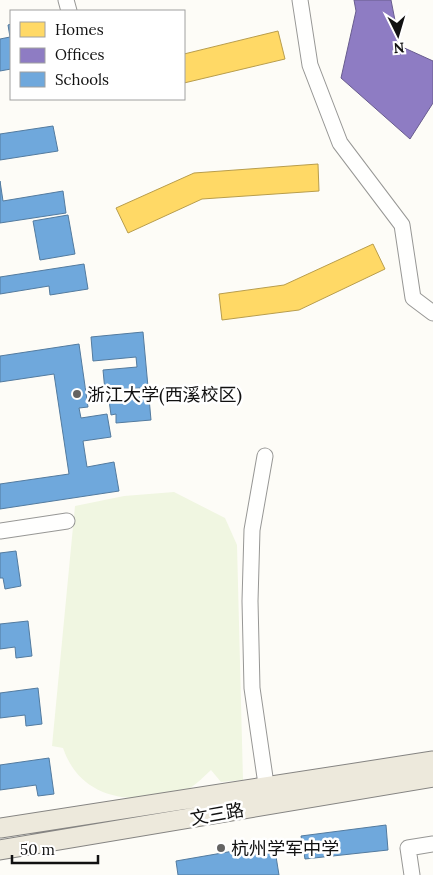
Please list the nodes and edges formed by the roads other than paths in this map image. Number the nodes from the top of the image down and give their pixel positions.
1 (300, 0) edge
2 (433, 313) edge
3 (265, 456) dead end
4 (67, 521) dead end
5 (0, 532) edge
6 (433, 761) edge
7 (433, 777) edge
8 (268, 796) junction
9 (0, 828) edge
10 (433, 844) edge
11 (0, 850) edge
12 (412, 875) edge

1 - 2 lane
3 - 8 lane
4 - 5 lane
6 - 8 main road, 文三路
7 - 8 main road, 文三路
8 - 9 main road, 文三路
8 - 11 main road, 文三路
10 - 12 lane

